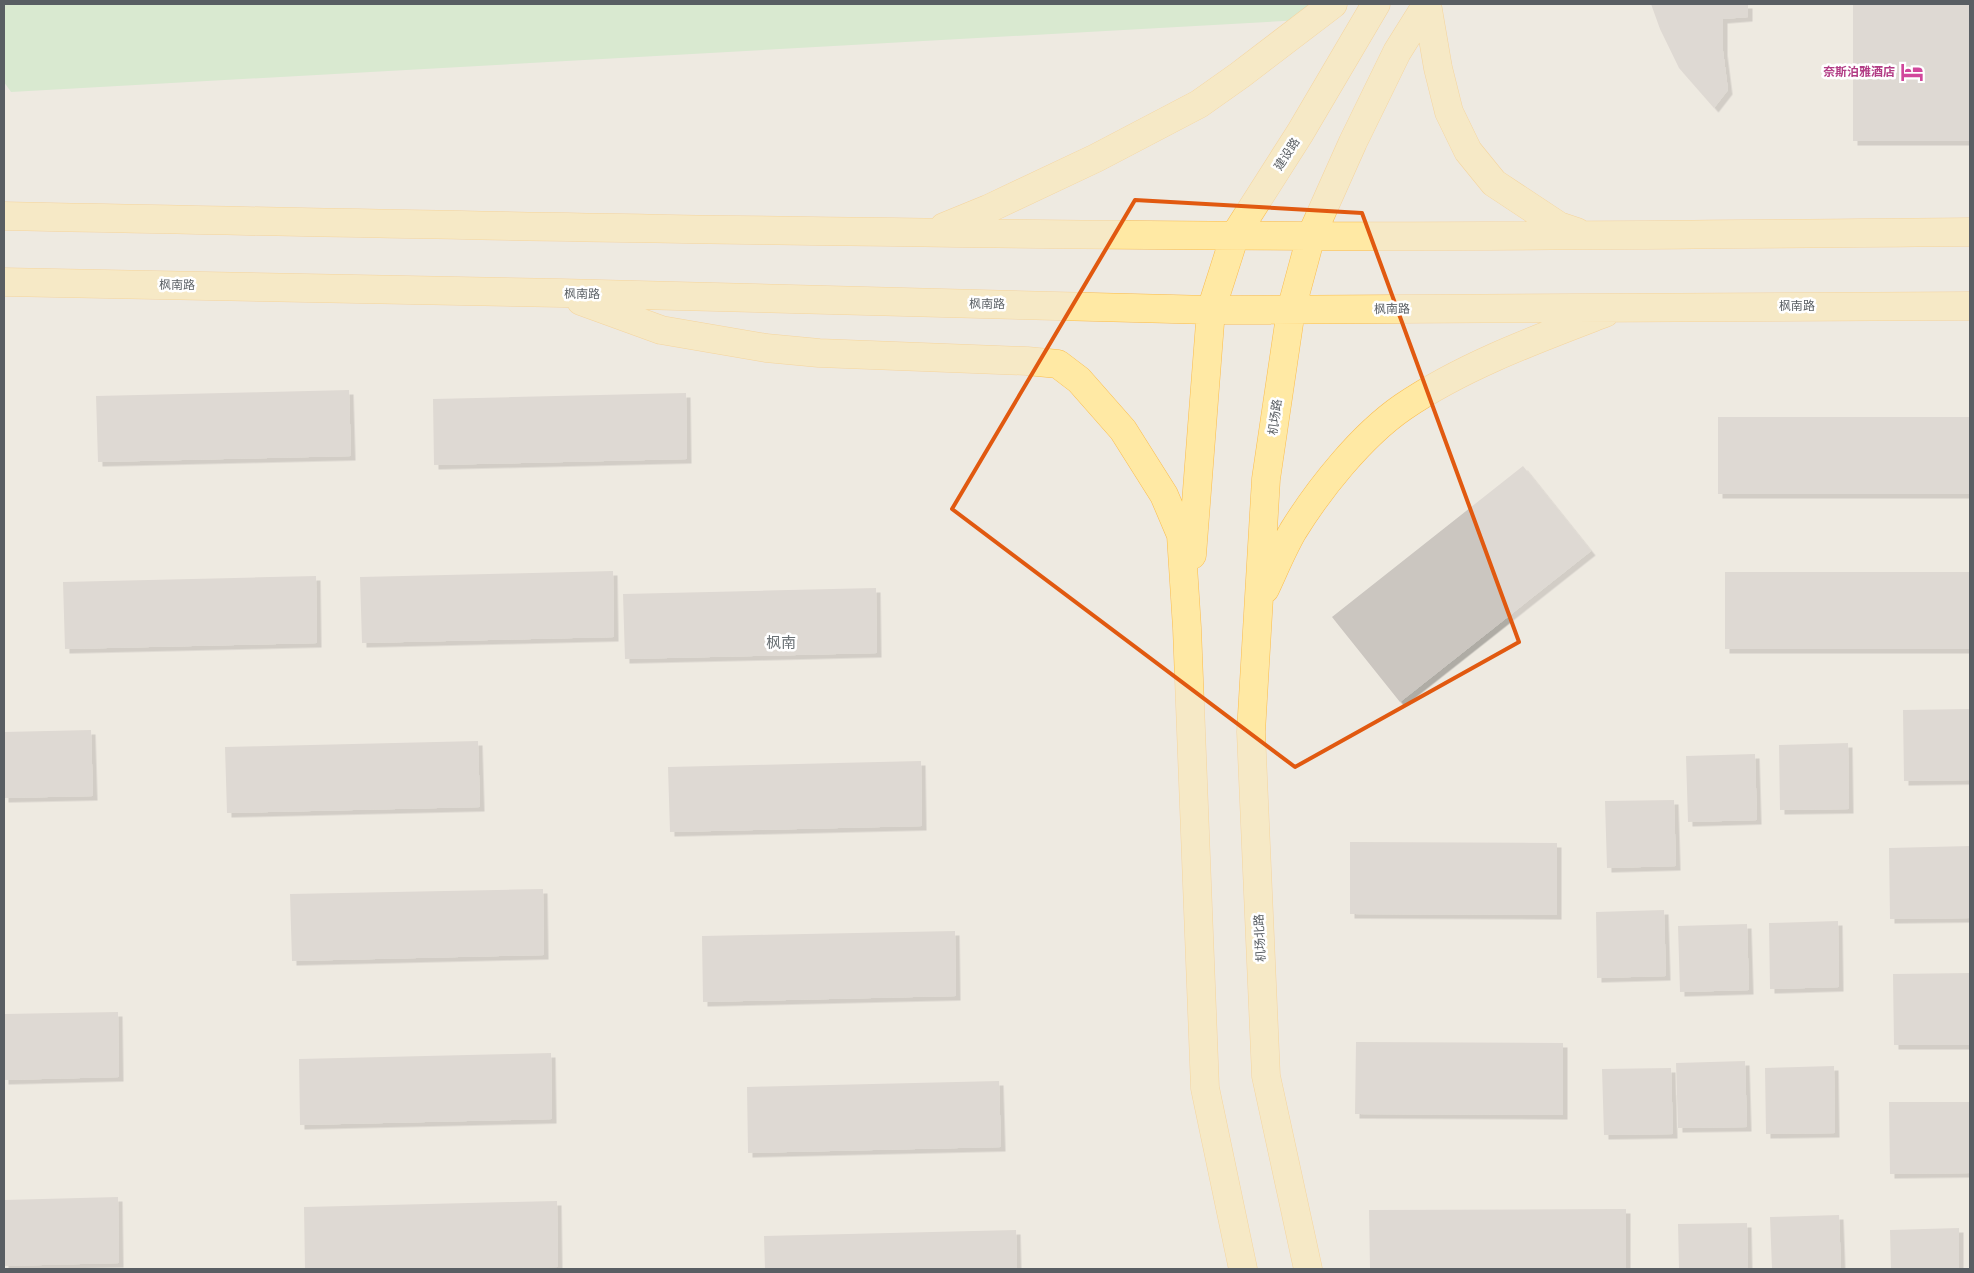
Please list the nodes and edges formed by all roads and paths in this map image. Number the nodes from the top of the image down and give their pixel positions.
1 (1333, 4) edge
2 (1376, 4) edge
3 (1427, 4) edge
4 (4, 216) edge
5 (933, 232) junction
6 (1970, 232) edge
7 (1235, 235) junction
8 (1585, 235) junction
9 (1311, 236) junction
10 (4, 282) edge
11 (561, 293) junction
12 (1970, 306) edge
13 (1622, 307) junction
14 (1211, 310) junction
15 (1291, 310) junction
16 (1259, 602) junction
17 (1187, 628) junction
18 (1243, 1269) edge
19 (1308, 1269) edge

1 - 5 main road
2 - 7 main road, 建设路
3 - 8 main road
3 - 9 main road
4 - 5 main road
5 - 7 main road
6 - 8 main road
7 - 9 main road
7 - 14 main road, 建设路
8 - 9 main road
9 - 15 main road, 机场路
10 - 11 main road, 枫南路
11 - 14 main road, 枫南路
11 - 17 main road
12 - 13 main road, 枫南路
13 - 15 main road, 枫南路
13 - 16 main road
14 - 15 main road, 枫南路
14 - 17 main road
15 - 16 main road, 机场路
16 - 19 main road, 机场北路
17 - 18 main road

